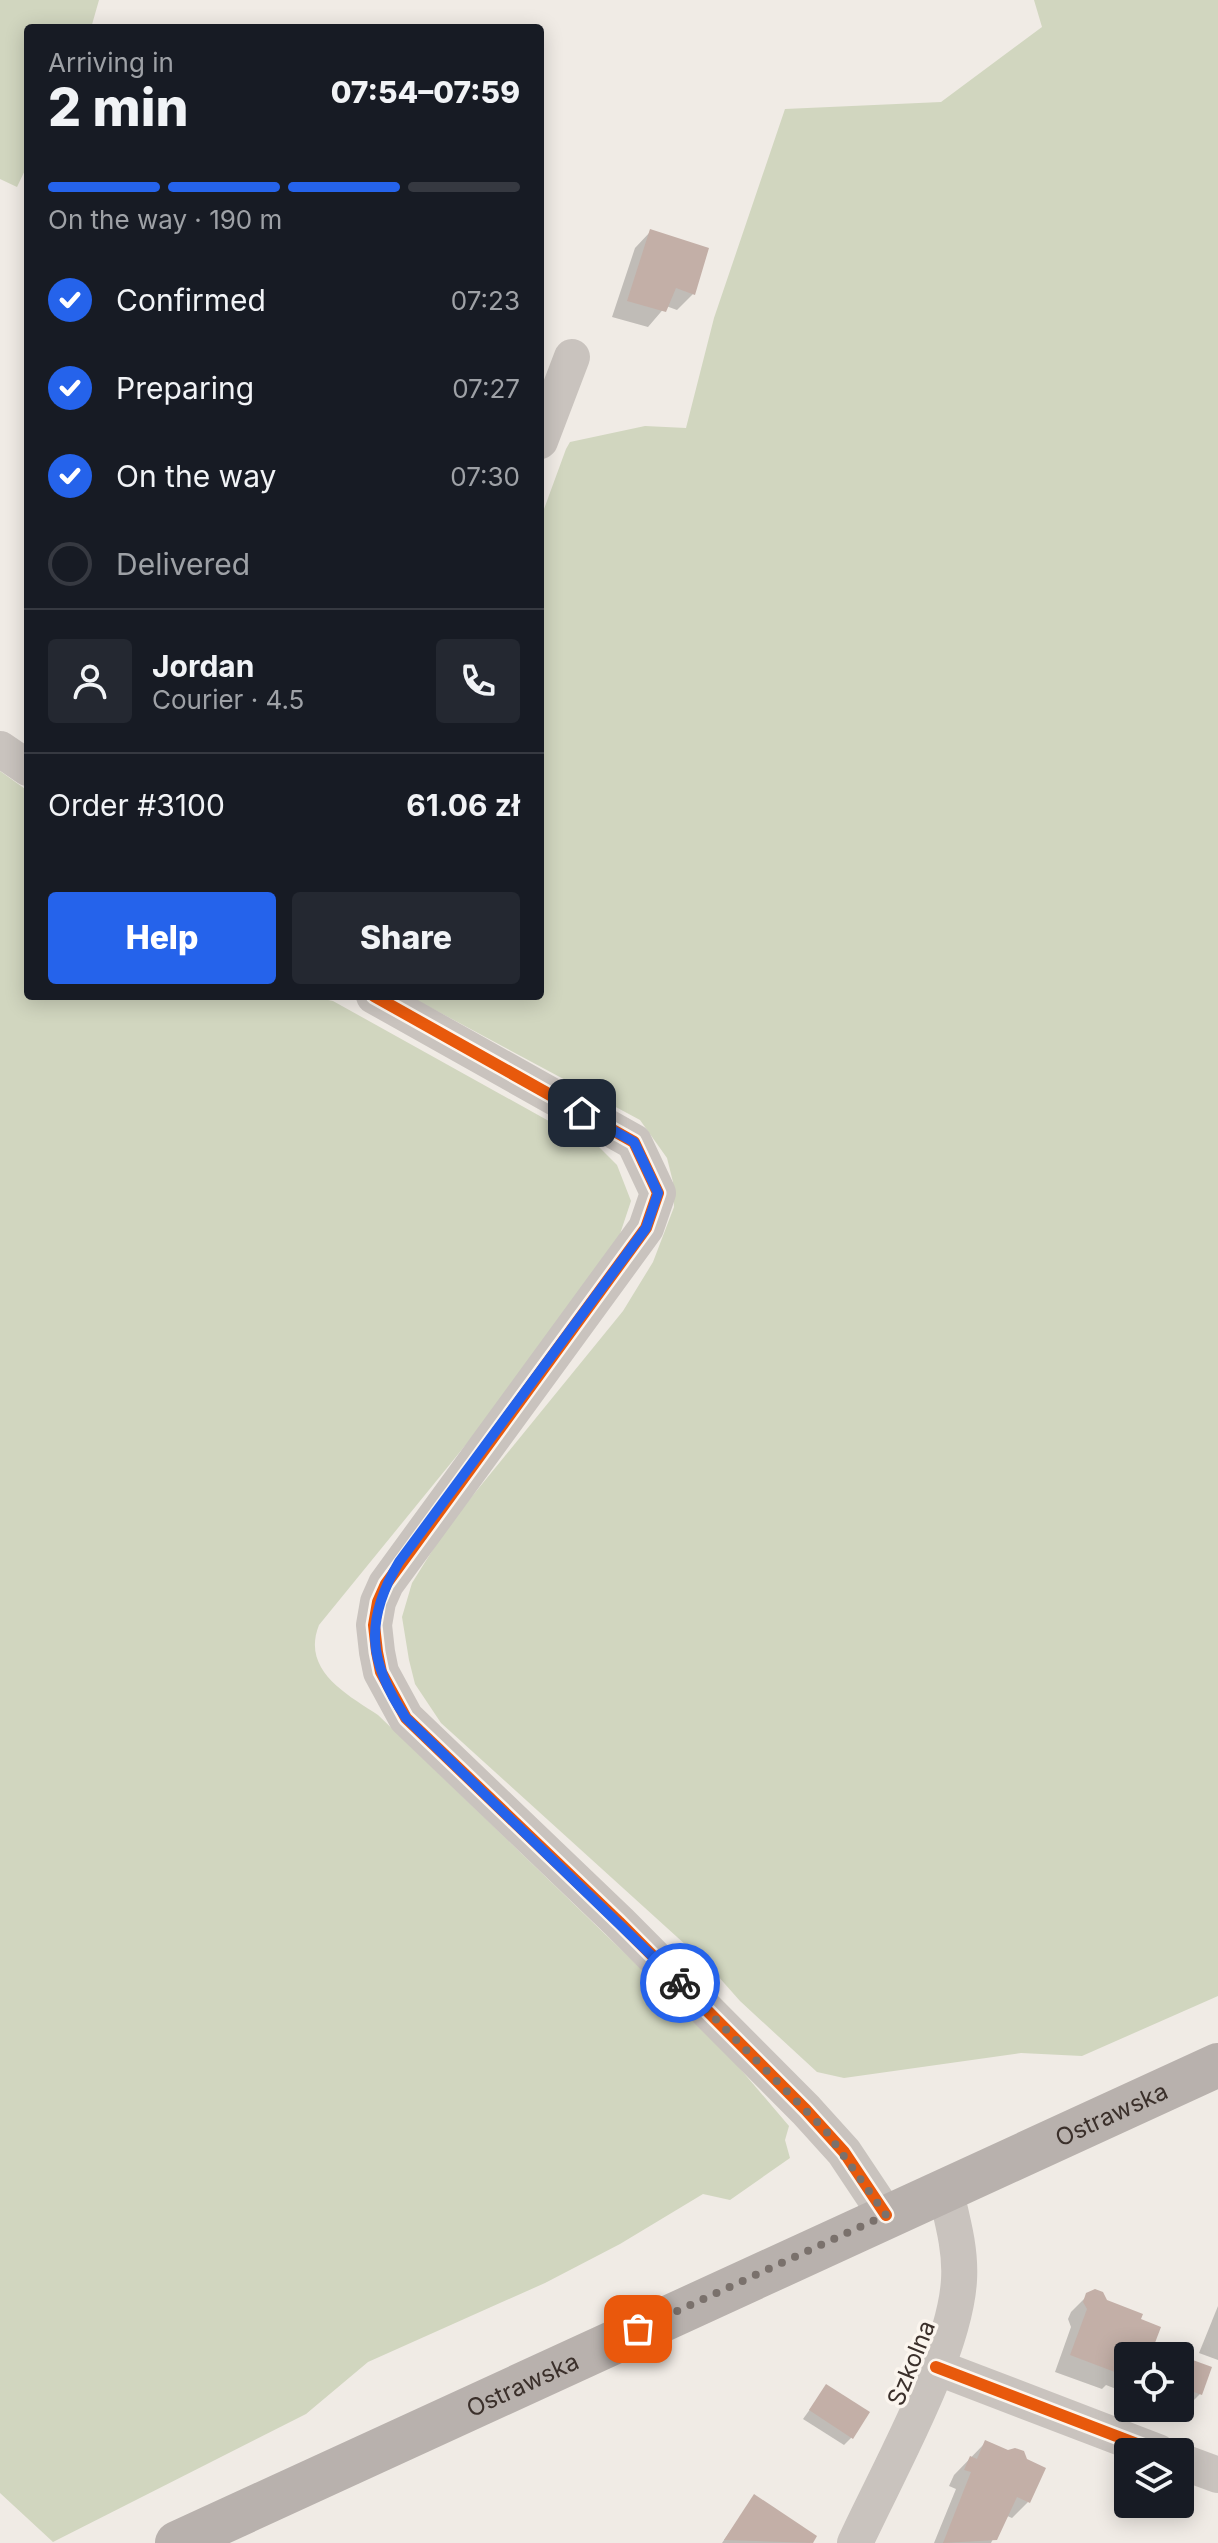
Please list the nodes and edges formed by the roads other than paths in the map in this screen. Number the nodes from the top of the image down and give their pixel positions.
1 (572, 357) dead end
2 (544, 430) edge
3 (0, 749) edge
4 (24, 765) edge
5 (381, 1000) edge
6 (1218, 2065) edge
7 (945, 2189) junction
8 (886, 2215) junction
9 (936, 2367) junction
10 (1121, 2438) edge
11 (1194, 2466) edge
12 (1218, 2475) edge
13 (177, 2543) edge
14 (855, 2543) edge

1 - 2 street
3 - 4 street
5 - 8 street
6 - 7 main road, Ostrawska
7 - 8 main road, Ostrawska
7 - 9 street, Szkolna
8 - 13 main road, Ostrawska
9 - 10 street
9 - 14 street, Szkolna
11 - 12 street

